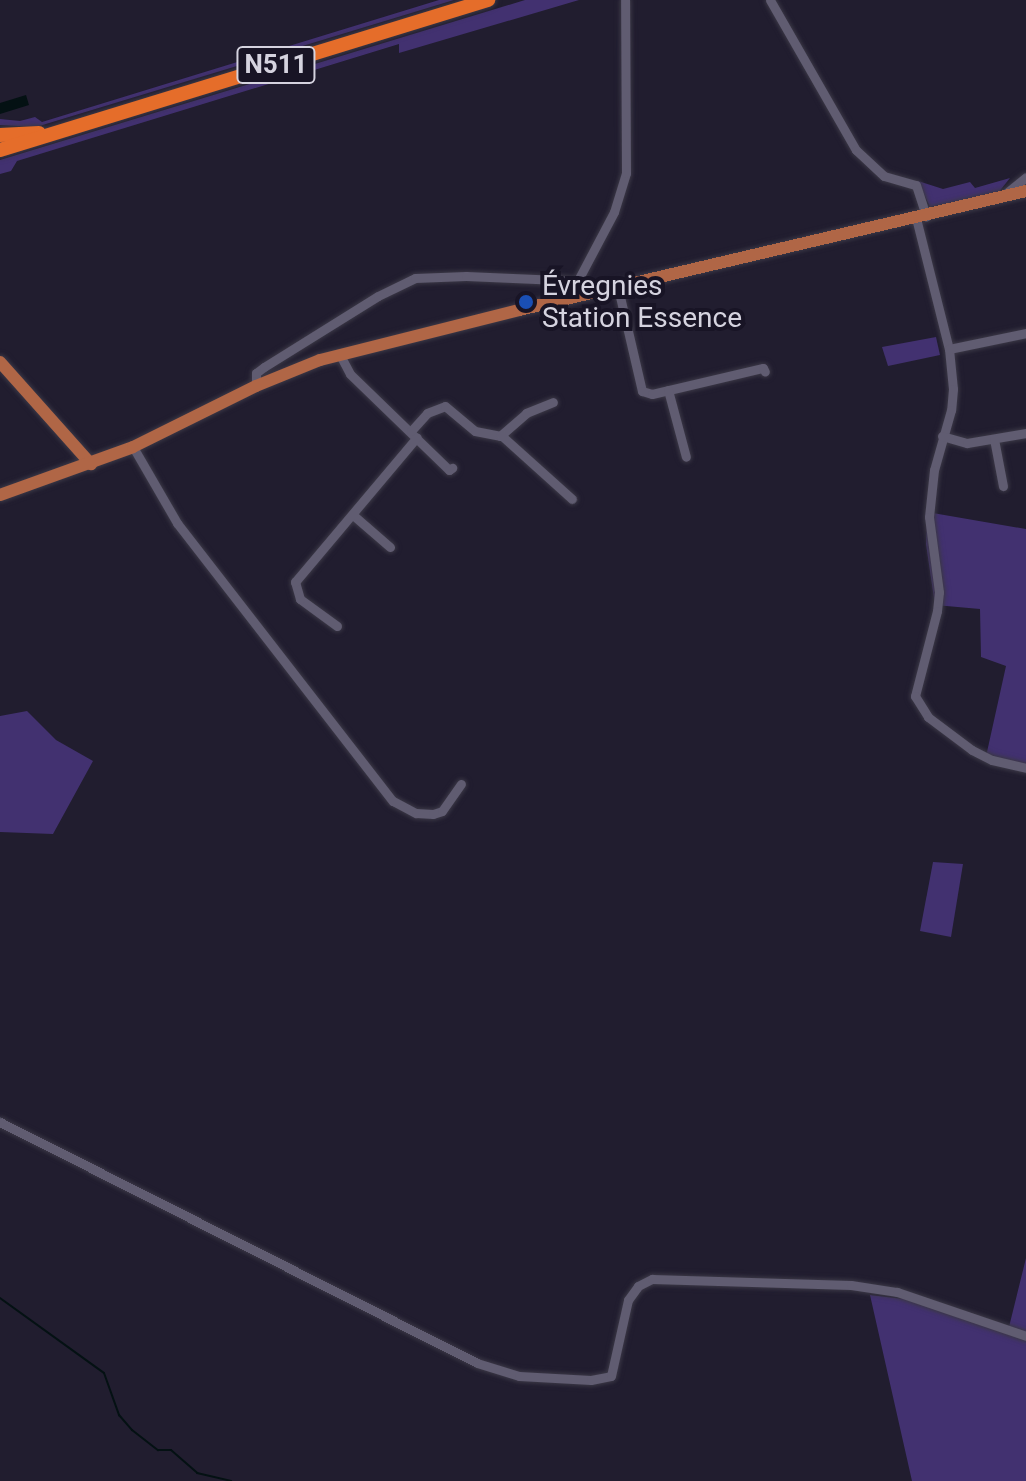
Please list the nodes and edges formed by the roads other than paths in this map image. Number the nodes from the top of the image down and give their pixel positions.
1 (488, 0) edge
2 (625, 0) edge
3 (770, 0) edge
4 (63, 130) junction
5 (0, 135) edge
6 (0, 150) edge
7 (1026, 177) edge
8 (1026, 191) edge
9 (1003, 196) junction
10 (921, 217) junction
11 (577, 282) junction
12 (618, 288) junction
13 (592, 293) junction
14 (1026, 333) edge
15 (949, 349) junction
16 (340, 355) junction
17 (0, 362) edge
18 (765, 372) dead end
19 (256, 386) junction
20 (668, 390) junction
21 (553, 402) dead end
22 (1026, 433) edge
23 (414, 434) junction
24 (502, 436) junction
25 (942, 436) junction
26 (994, 439) junction
27 (133, 447) junction
28 (686, 457) dead end
29 (91, 464) junction
30 (452, 468) dead end
31 (1003, 486) dead end
32 (0, 495) edge
33 (572, 499) dead end
34 (353, 515) junction
35 (390, 547) dead end
36 (337, 626) dead end
37 (1026, 768) edge
38 (461, 784) dead end
39 (0, 1122) edge
40 (1026, 1336) edge

1 - 4 highway, N511
2 - 11 street
3 - 10 street
4 - 5 highway, N511
4 - 6 highway, N511
7 - 9 street
8 - 9 main road
9 - 10 main road
10 - 12 main road
10 - 15 street
11 - 13 street
11 - 19 street
12 - 13 main road
12 - 20 street
13 - 16 main road
14 - 15 street
15 - 25 street
16 - 19 main road
16 - 23 street
17 - 29 main road
18 - 20 street
19 - 27 main road
20 - 28 street
21 - 24 street
22 - 26 street
23 - 24 street
23 - 30 street
23 - 34 street
24 - 33 street
25 - 26 street
25 - 37 street
26 - 31 street
27 - 29 main road
27 - 38 street
29 - 32 main road
34 - 35 street
34 - 36 street
39 - 40 street

